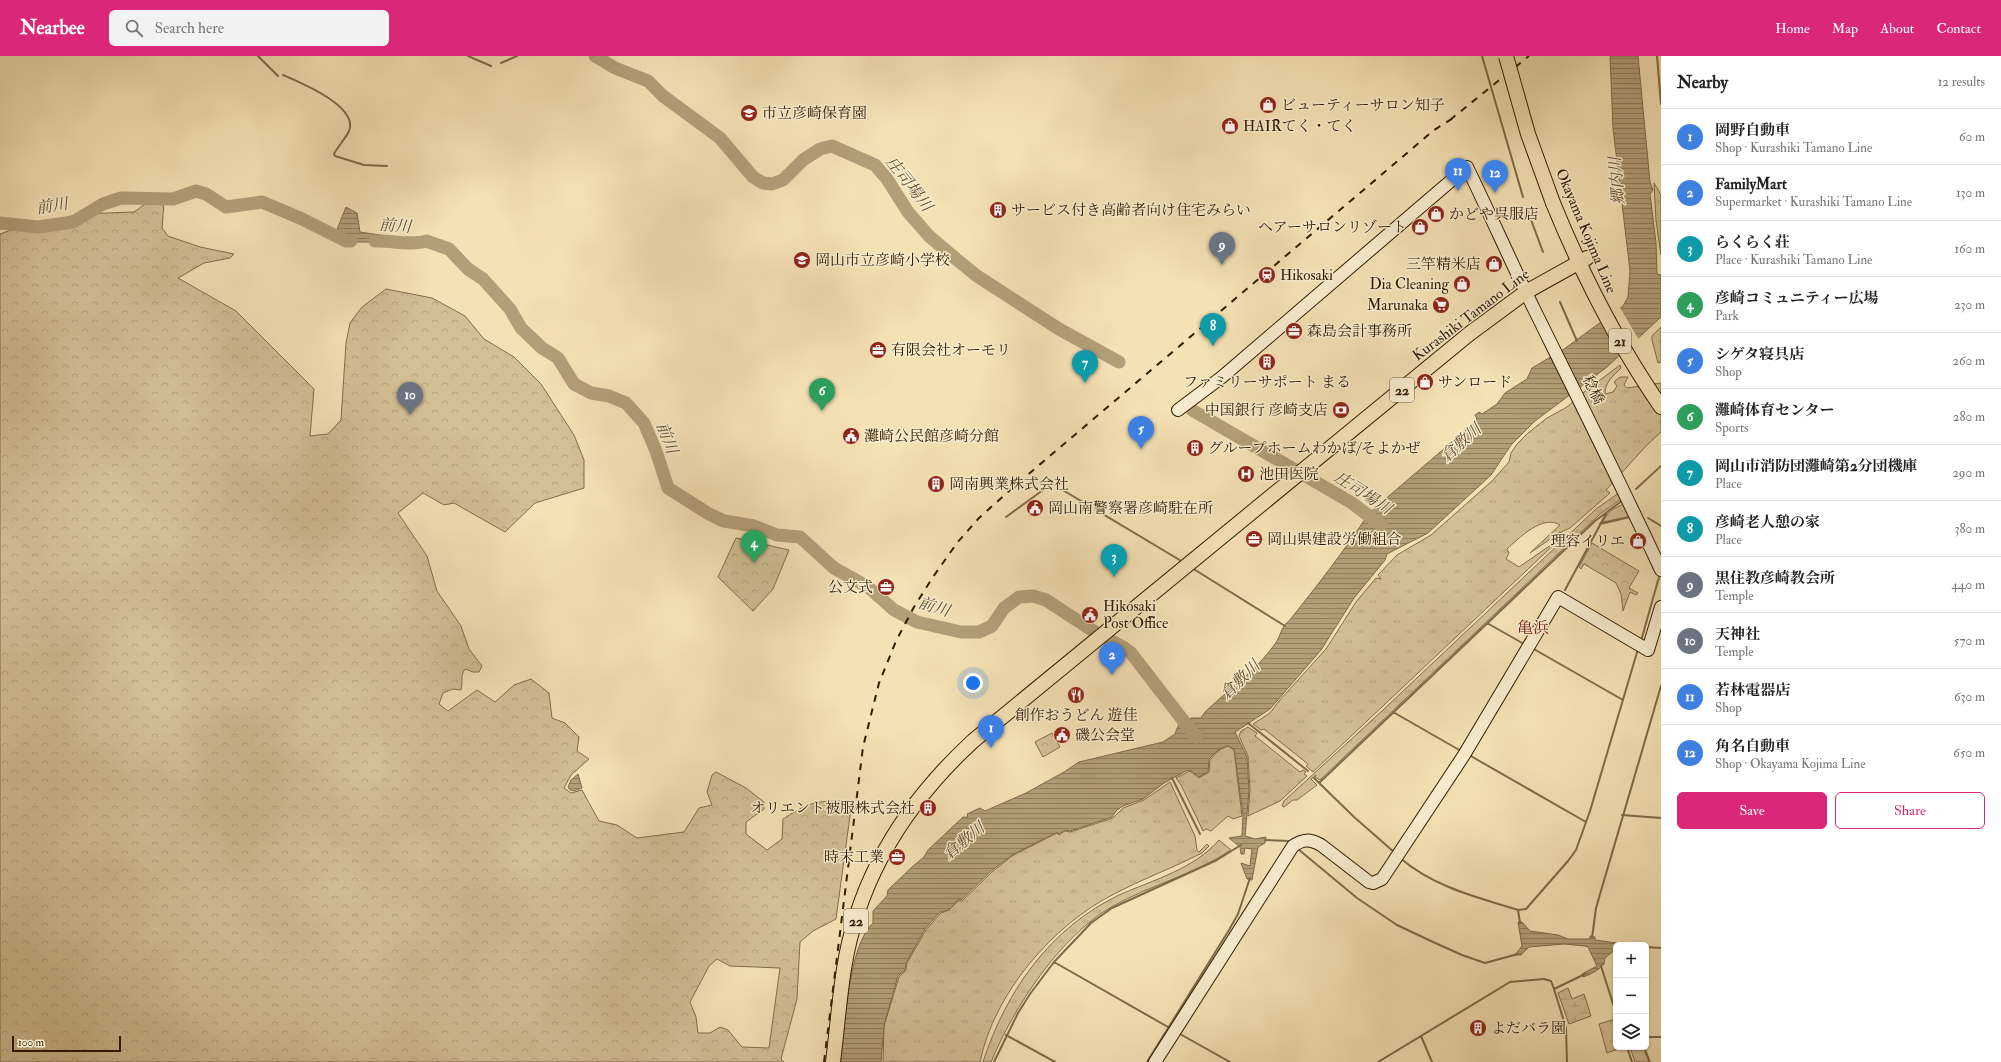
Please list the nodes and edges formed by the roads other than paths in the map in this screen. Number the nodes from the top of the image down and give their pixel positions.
1 (1506, 56) edge
2 (1516, 56) edge
3 (1557, 200) junction
4 (1585, 265) junction
5 (1526, 292) junction
6 (1661, 391) edge
7 (1661, 407) edge
8 (1178, 410) dead end
9 (1661, 570) edge
10 (1661, 607) edge
11 (833, 1062) edge
12 (1155, 1062) edge

1 - 3 main road, Okayama Kojima Line / 21, bridge
2 - 3 main road, Okayama Kojima Line / 21
3 - 4 main road, Okayama Kojima Line / 21
4 - 5 main road, Kurashiki Tamano Line / 22
4 - 6 main road, Okayama Kojima Line / 21
4 - 7 main road, Okayama Kojima Line / 21
5 - 8 street, 稔橋
5 - 9 street, 稔橋
5 - 11 main road, Kurashiki Tamano Line / 22
10 - 12 street

